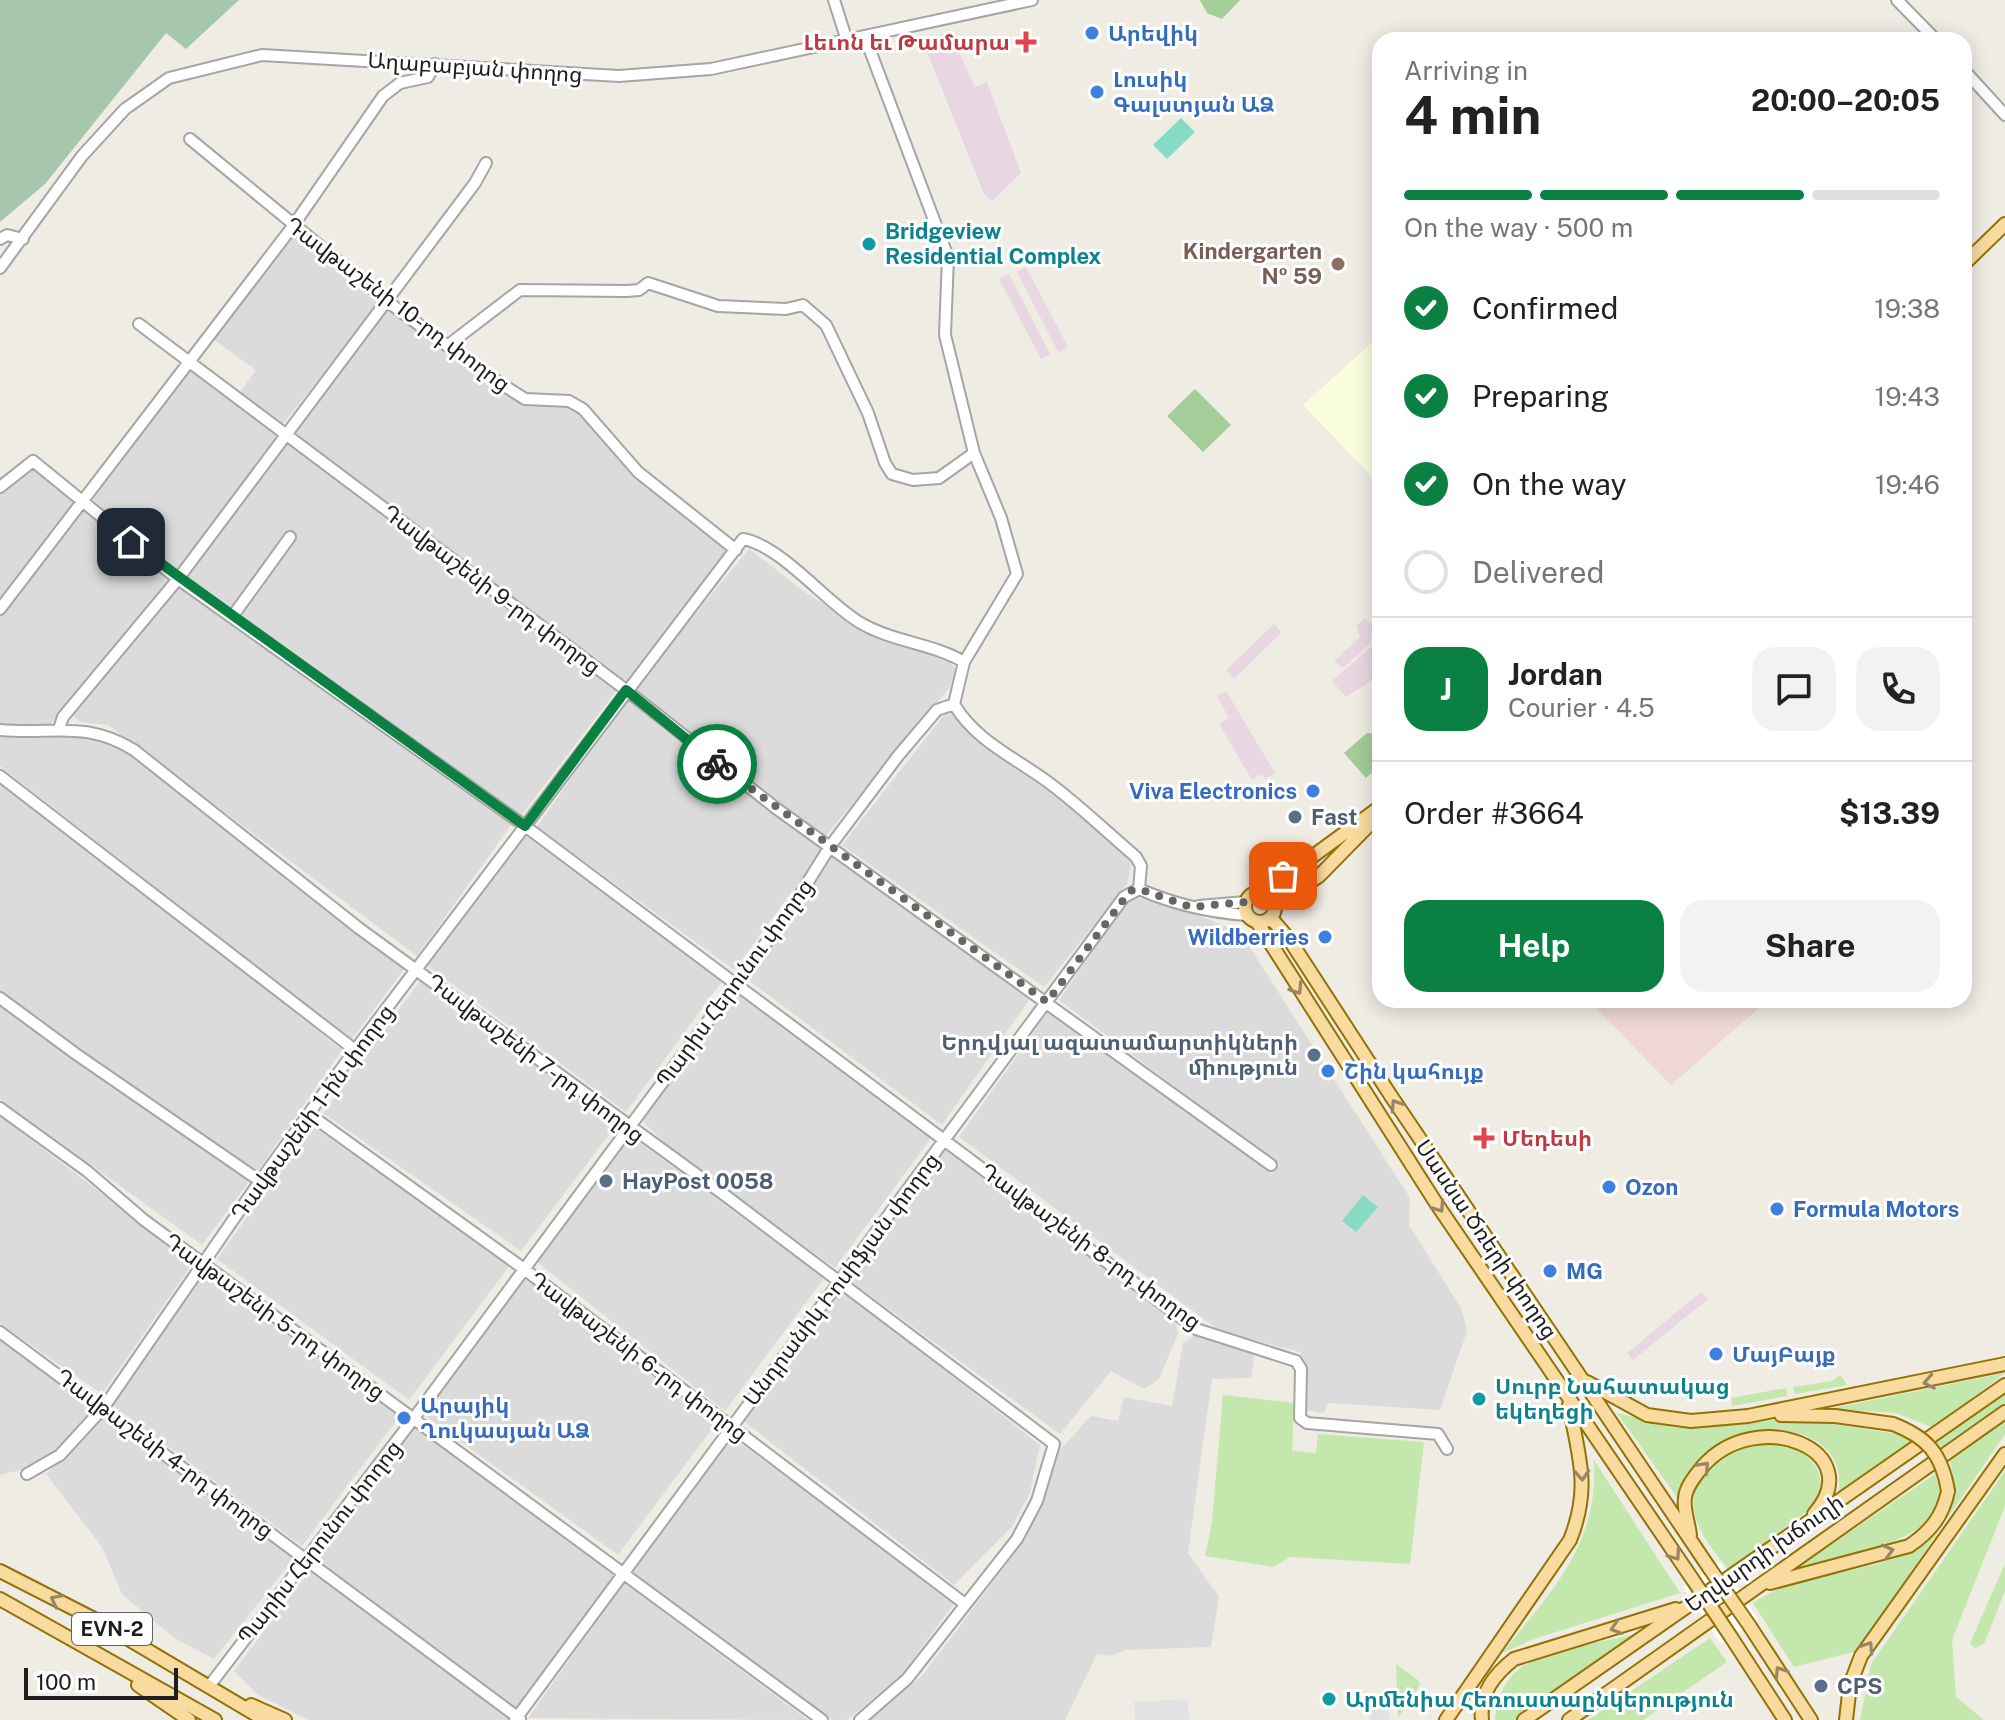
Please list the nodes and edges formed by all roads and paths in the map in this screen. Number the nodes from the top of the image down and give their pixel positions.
1 (834, 0) edge
2 (1897, 0) edge
3 (1026, 1) edge
4 (1928, 32) edge
5 (865, 37) junction
6 (847, 41) junction
7 (435, 64) junction
8 (1972, 79) edge
9 (2005, 115) edge
10 (190, 139) dead end
11 (486, 163) dead end
12 (2005, 224) edge
13 (293, 226) junction
14 (2005, 232) edge
15 (0, 239) edge
16 (23, 239) junction
17 (1972, 256) edge
18 (1972, 263) edge
19 (0, 268) edge
20 (388, 302) junction
21 (139, 324) dead end
22 (447, 346) junction
23 (188, 363) junction
24 (284, 436) junction
25 (974, 453) junction
26 (0, 487) edge
27 (83, 504) junction
28 (290, 537) dead end
29 (736, 550) junction
30 (178, 579) junction
31 (0, 609) edge
32 (232, 617) junction
33 (964, 662) junction
34 (626, 690) junction
35 (954, 704) junction
36 (59, 729) junction
37 (0, 730) edge
38 (0, 776) edge
39 (1372, 813) edge
40 (1372, 822) edge
41 (525, 826) junction
42 (831, 845) junction
43 (1139, 889) junction
44 (1264, 892) junction
45 (1273, 911) junction
46 (1249, 913) junction
47 (417, 969) junction
48 (735, 983) junction
49 (0, 998) edge
50 (1047, 1002) junction
51 (355, 1050) junction
52 (0, 1108) edge
53 (309, 1114) junction
54 (629, 1127) junction
55 (945, 1138) junction
56 (1271, 1165) dead end
57 (260, 1181) junction
58 (204, 1262) junction
59 (524, 1269) junction
60 (839, 1282) junction
61 (0, 1332) edge
62 (2005, 1364) edge
63 (1581, 1379) junction
64 (2005, 1385) edge
65 (1567, 1398) junction
66 (104, 1407) junction
67 (2005, 1412) edge
68 (1748, 1416) junction
69 (414, 1418) junction
70 (731, 1427) junction
71 (1447, 1449) dead end
72 (2005, 1454) edge
73 (27, 1474) dead end
74 (1806, 1523) junction
75 (1691, 1538) junction
76 (306, 1559) junction
77 (0, 1571) edge
78 (622, 1574) junction
79 (1759, 1586) junction
80 (0, 1599) edge
81 (965, 1604) junction
82 (1691, 1604) junction
83 (83, 1647) junction
84 (210, 1685) junction
85 (222, 1692) junction
86 (1481, 1718) edge
87 (186, 1719) edge
88 (518, 1719) edge
89 (215, 1720) edge
90 (265, 1720) edge
91 (285, 1720) edge
92 (822, 1720) edge
93 (860, 1720) edge
94 (1446, 1720) edge
95 (1524, 1720) edge
96 (1569, 1720) edge
97 (1785, 1720) edge
98 (1811, 1720) edge
99 (1846, 1720) edge

1 - 6 street
2 - 4 street
3 - 5 street, Աղաբաբյան փողոց
5 - 6 street, Աղաբաբյան փողոց
5 - 25 street
6 - 7 street, Աղաբաբյան փողոց
7 - 13 street
7 - 16 street, Աղաբաբյան փողոց
8 - 9 street
10 - 13 street, Դավթաշենի 10-րդ փողոց
11 - 20 street
12 - 17 main road
13 - 20 street, Դավթաշենի 10-րդ փողոց
13 - 23 street
14 - 18 main road
15 - 16 street
16 - 19 street, Աղաբաբյան փողոց
20 - 22 street, Դավթաշենի 10-րդ փողոց
20 - 24 street
21 - 23 street, Դավթաշենի 9-րդ փողոց
22 - 25 street
22 - 29 street, Դավթաշենի 10-րդ փողոց
23 - 24 street, Դավթաշենի 9-րդ փողոց
23 - 27 street
24 - 30 street
24 - 34 street, Դավթաշենի 9-րդ փողոց
25 - 33 street
26 - 27 street, Դավթաշենի 8-րդ փողոց
27 - 30 street, Դավթաշենի 8-րդ փողոց
27 - 31 street
28 - 32 street
29 - 33 street
29 - 34 street, Դավթաշենի 1-ին փողոց
30 - 32 street, Դավթաշենի 8-րդ փողոց
30 - 36 street
32 - 41 street, Դավթաշենի 8-րդ փողոց
33 - 35 street
34 - 41 street, Դավթաշենի 1-ին փողոց
34 - 42 street, Դավթաշենի 9-րդ փողոց
35 - 42 street, Պարիս Հերունու փողոց
35 - 43 street
36 - 37 street, Դավթաշենի 7-րդ փողոց
36 - 47 street, Դավթաշենի 7-րդ փողոց
38 - 51 street
39 - 44 main road
40 - 45 main road
41 - 47 street, Դավթաշենի 1-ին փողոց
41 - 48 street, Դավթաշենի 8-րդ փողոց
42 - 48 street, Պարիս Հերունու փողոց
42 - 50 street, Դավթաշենի 9-րդ փողոց
43 - 46 street
43 - 50 street, Անդրանիկ Իոսիֆյան փողոց
44 - 45 main road, Սասնա Ծռերի փողոց
44 - 46 main road
45 - 46 main road
63 -> 45 main road, Սասնա Ծռերի փողոց
46 -> 65 main road, Սասնա Ծռերի փողոց
47 - 51 street, Դավթաշենի 1-ին փողոց
47 - 54 street, Դավթաշենի 7-րդ փողոց
48 - 54 street, Պարիս Հերունու փողոց
48 - 55 street, Դավթաշենի 8-րդ փողոց
49 - 57 street
50 - 55 street, Անդրանիկ Իոսիֆյան փողոց
50 - 56 street, Դավթաշենի 9-րդ փողոց
51 - 53 street, Դավթաշենի 1-ին փողոց
52 - 58 street, Դավթաշենի 5-րդ փողոց
53 - 57 street, Դավթաշենի 1-ին փողոց
53 - 59 street, Դավթաշենի 6-րդ փողոց
54 - 59 street, Պարիս Հերունու փողոց
54 - 60 street, Դավթաշենի 7-րդ փողոց
55 - 60 street, Անդրանիկ Իոսիֆյան փողոց
55 - 71 street, Դավթաշենի 8-րդ փողոց
57 - 58 street, Դավթաշենի 1-ին փողոց
58 - 66 street, Դավթաշենի 1-ին փողոց
58 - 69 street, Դավթաշենի 5-րդ փողոց
59 - 69 street, Պարիս Հերունու փողոց
59 - 70 street, Դավթաշենի 6-րդ փողոց
60 - 70 street, Անդրանիկ Իոսիֆյան փողոց
60 - 81 street, Դավթաշենի 7-րդ փողոց
61 - 66 street, Դավթաշենի 4-րդ փողոց
62 -> 68 main road
63 - 68 main road
63 - 75 main road, Սասնա Ծռերի փողոց
64 - 74 main road, Եղվարդի խճուղի
65 -> 94 main road
65 -> 97 main road, Սասնա Ծռերի փողոց, bridge
66 - 73 street, Դավթաշենի 1-ին փողոց
66 - 76 street, Դավթաշենի 4-րդ փողոց
67 - 79 main road, Եղվարդի խճուղի
79 -> 68 main road, bridge
69 - 76 street, Պարիս Հերունու փողոց
69 - 78 street, Դավթաշենի 5-րդ փողոց
70 - 78 street, Անդրանիկ Իոսիֆյան փողոց
70 - 81 street, Դավթաշենի 6-րդ փողոց
99 -> 72 main road
75 -> 74 main road
74 - 82 main road, Եղվարդի խճուղի
98 -> 75 main road, Սասնա Ծռերի փողոց, bridge
76 - 84 street, Պարիս Հերունու փողոց
76 - 88 street, Դավթաշենի 4-րդ փողոց
84 -> 77 main road, EVN-2
78 - 88 street, Անդրանիկ Իոսիֆյան փողոց
78 - 92 street, Դավթաշենի 5-րդ փողոց
79 - 96 main road, Եղվարդի խճուղի
80 - 83 main road, EVN-2
81 - 93 street
82 -> 86 main road
82 - 95 main road, Եղվարդի խճուղի
83 - 87 main road
83 - 89 main road, EVN-2
84 - 85 main road, EVN-2
85 - 90 main road, EVN-2
85 - 91 main road

